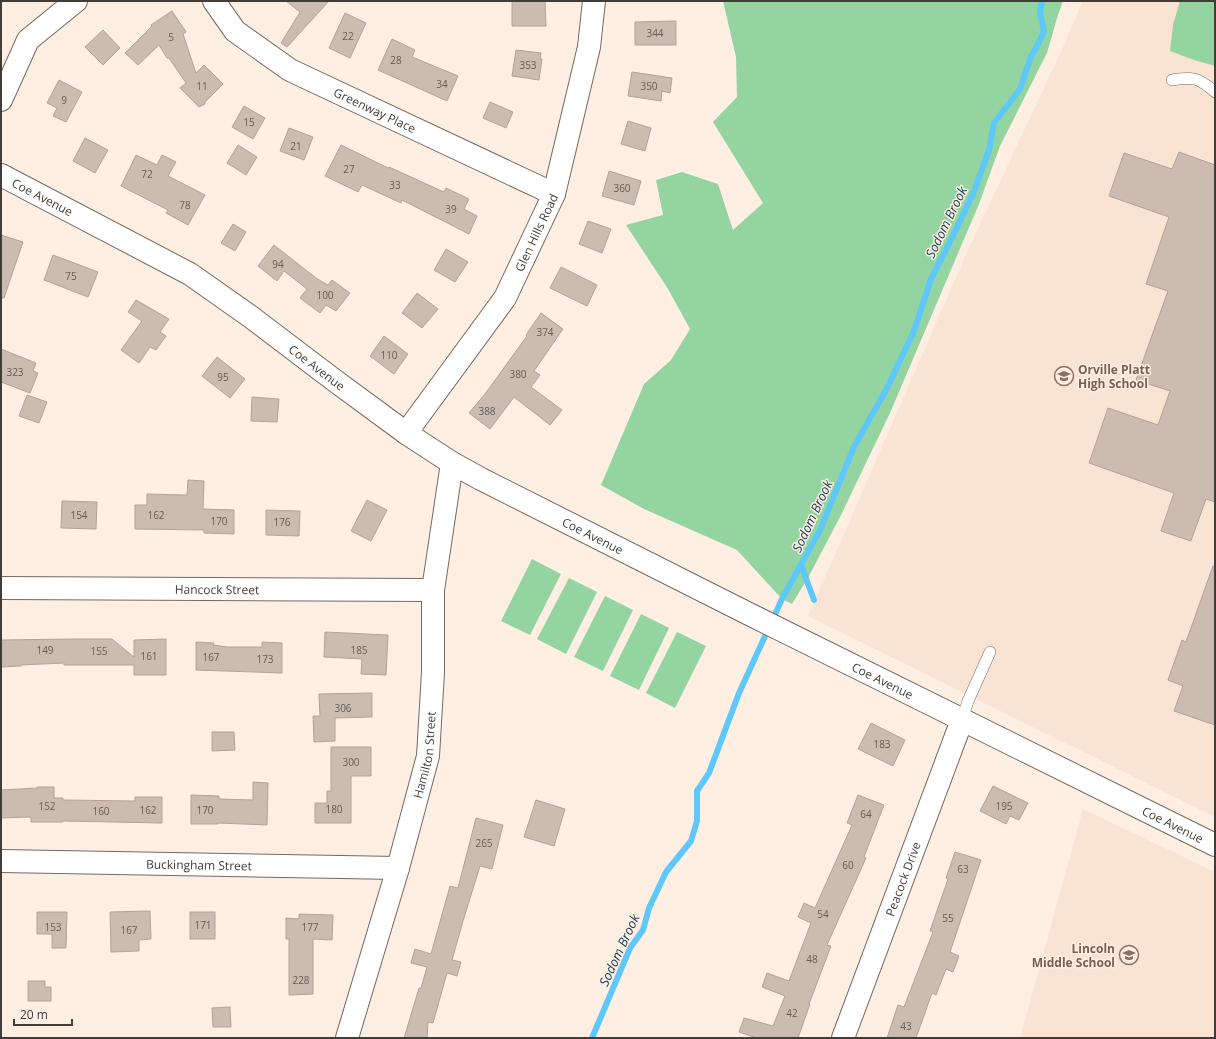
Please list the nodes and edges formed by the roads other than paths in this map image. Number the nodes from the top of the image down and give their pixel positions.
1 (76, 1) edge
2 (214, 1) edge
3 (594, 1) edge
4 (1172, 80) dead end
5 (1215, 92) edge
6 (1, 100) edge
7 (1, 175) edge
8 (554, 194) junction
9 (406, 433) junction
10 (452, 463) junction
11 (1, 588) edge
12 (433, 590) junction
13 (990, 652) dead end
14 (962, 720) junction
15 (1215, 845) edge
16 (1, 861) edge
17 (398, 868) junction
18 (347, 1038) edge
19 (843, 1038) edge

1 - 6 street
2 - 8 street, Greenway Place
3 - 8 street, Glen Hills Road
4 - 5 lane
7 - 9 street, Coe Avenue
8 - 9 street, Glen Hills Road
9 - 10 street, Coe Avenue
10 - 12 street, Hamilton Street
10 - 14 street, Coe Avenue
11 - 12 street, Hancock Street
12 - 17 street, Hamilton Street
13 - 14 lane
14 - 15 street, Coe Avenue
14 - 19 street, Peacock Drive
16 - 17 street, Buckingham Street
17 - 18 street, Hamilton Street

